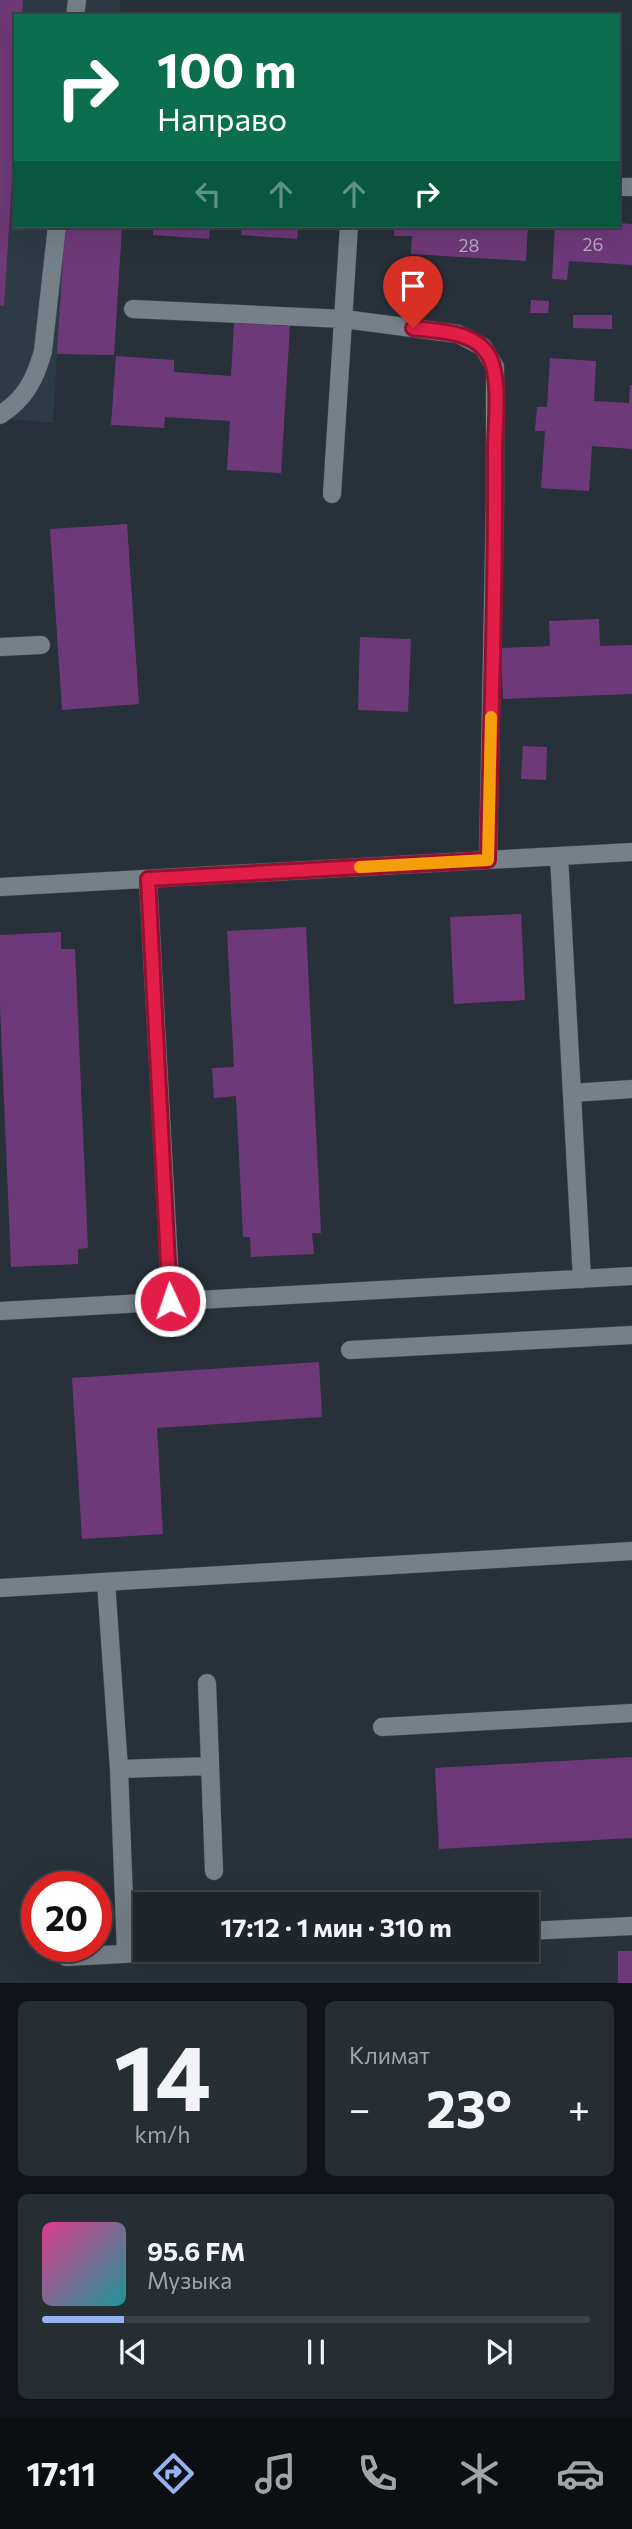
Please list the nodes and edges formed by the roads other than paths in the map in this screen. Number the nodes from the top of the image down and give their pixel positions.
1 (57, 228) edge
2 (349, 228) edge
3 (132, 309) dead end
4 (344, 319) junction
5 (0, 415) edge
6 (332, 494) dead end
7 (41, 645) dead end
8 (0, 647) edge
9 (632, 852) edge
10 (559, 856) junction
11 (488, 860) junction
12 (148, 879) junction
13 (0, 887) edge
14 (632, 1089) edge
15 (572, 1093) junction
16 (632, 1276) edge
17 (582, 1279) junction
18 (170, 1301) junction
19 (0, 1311) edge
20 (632, 1335) edge
21 (350, 1350) dead end
22 (632, 1551) edge
23 (106, 1582) junction
24 (0, 1588) edge
25 (207, 1683) dead end
26 (632, 1713) edge
27 (383, 1727) dead end
28 (210, 1766) junction
29 (119, 1769) junction
30 (214, 1871) dead end
31 (632, 1926) edge
32 (539, 1930) edge
33 (126, 1954) junction
34 (133, 1954) edge
35 (112, 1955) edge

1 - 5 lane
2 - 4 lane
3 - 4 lane
4 - 6 lane
4 - 11 lane
7 - 8 lane
9 - 10 lane
10 - 11 lane
10 - 15 lane
11 - 12 lane
12 - 13 lane
12 - 18 lane
14 - 15 lane
15 - 17 lane
16 - 17 lane
17 - 18 lane
18 - 19 lane
20 - 21 lane
22 - 23 lane
23 - 24 lane
23 - 29 lane
25 - 28 lane
26 - 27 lane
28 - 29 lane
28 - 30 lane
29 - 33 lane
31 - 32 lane
33 - 34 lane
33 - 35 lane

